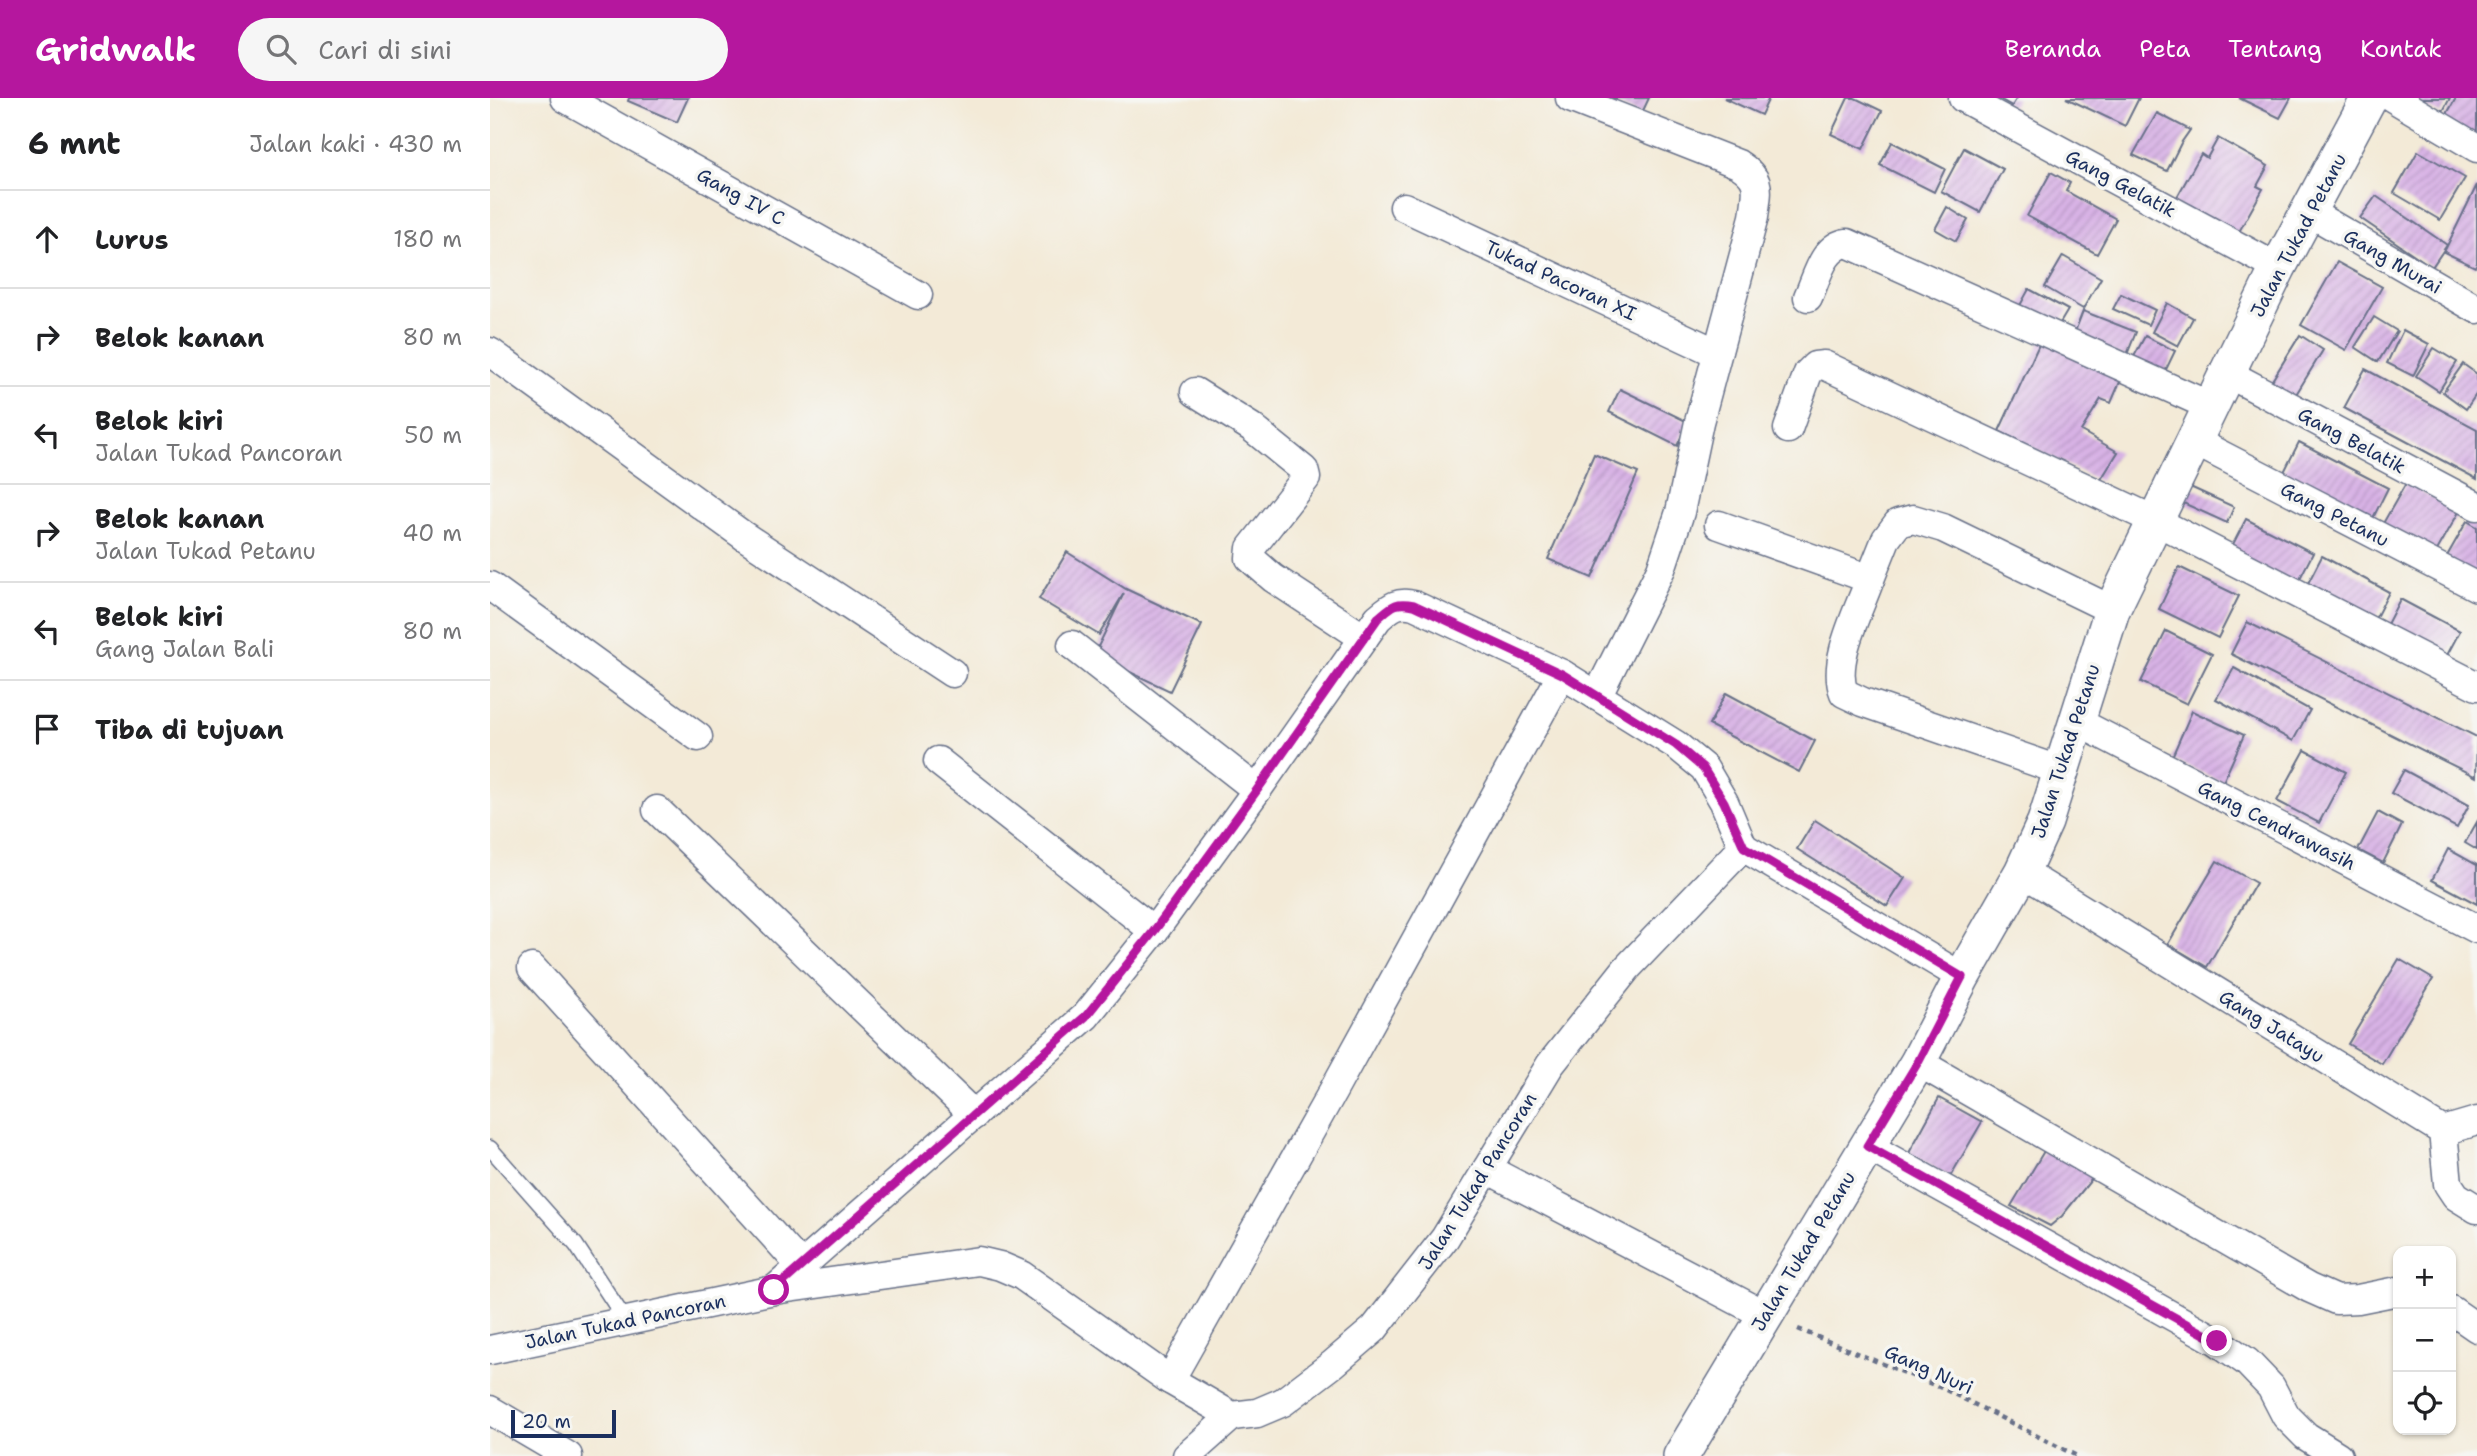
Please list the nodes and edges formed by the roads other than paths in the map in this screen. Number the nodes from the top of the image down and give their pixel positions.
1 (565, 98) edge
2 (1570, 98) edge
3 (1963, 98) edge
4 (2370, 98) edge
5 (2393, 98) edge
6 (2477, 148) edge
7 (1404, 207) dead end
8 (2309, 212) junction
9 (2278, 268) junction
10 (918, 295) dead end
11 (1808, 297) dead end
12 (2477, 309) edge
13 (490, 352) edge
14 (1717, 354) junction
15 (2227, 373) junction
16 (1195, 392) dead end
17 (2210, 406) junction
18 (1788, 429) dead end
19 (2194, 441) junction
20 (2477, 506) edge
21 (2156, 521) junction
22 (1719, 525) dead end
23 (1870, 579) junction
24 (490, 586) edge
25 (2477, 587) edge
26 (2112, 610) junction
27 (1364, 638) junction
28 (1072, 645) dead end
29 (952, 673) dead end
30 (1562, 674) junction
31 (2477, 686) edge
32 (1597, 695) junction
33 (2076, 721) junction
34 (698, 737) dead end
35 (938, 761) dead end
36 (2062, 771) junction
37 (1257, 790) junction
38 (657, 810) dead end
39 (1744, 847) junction
40 (2022, 873) junction
41 (2477, 929) edge
42 (1154, 931) junction
43 (533, 968) dead end
44 (1962, 977) junction
45 (1918, 1062) junction
46 (974, 1115) junction
47 (2477, 1121) edge
48 (2443, 1131) junction
49 (1867, 1146) junction
50 (490, 1148) edge
51 (1487, 1170) junction
52 (2477, 1209) edge
53 (801, 1266) junction
54 (774, 1290) junction
55 (2393, 1292) edge
56 (2456, 1313) edge
57 (1765, 1315) junction
58 (626, 1321) junction
59 (2477, 1328) edge
60 (490, 1350) edge
61 (1170, 1380) junction
62 (490, 1410) edge
63 (1232, 1416) junction
64 (568, 1456) edge
65 (1187, 1456) edge
66 (1681, 1456) edge
67 (2337, 1456) edge

1 - 10 street, Gang IV C
2 - 14 street
3 - 9 street, Gang Gelatik
4 - 8 street, Jalan Tukad Petanu
5 - 6 street
7 - 14 street, Tukad Pacoran XI
8 - 9 street, Jalan Tukad Petanu
8 - 12 street, Gang Murai
9 - 15 street, Jalan Tukad Petanu
11 - 17 street
13 - 29 street
14 - 32 street
15 - 17 street, Jalan Tukad Petanu
15 - 20 street, Gang Belatik
16 - 27 street
17 - 19 street, Jalan Tukad Petanu
18 - 21 street
19 - 21 street, Jalan Tukad Petanu
19 - 25 street, Gang Petanu
21 - 26 street, Jalan Tukad Petanu
21 - 31 street
22 - 23 street
23 - 26 street
23 - 36 street
24 - 34 street
26 - 33 street, Jalan Tukad Petanu
27 - 30 street
27 - 37 street
28 - 37 street
30 - 32 street
30 - 61 street
32 - 39 street
33 - 36 street, Jalan Tukad Petanu
33 - 41 street, Gang Cendrawasih
35 - 42 street
36 - 40 street, Jalan Tukad Petanu
37 - 42 street
38 - 46 street
39 - 44 street
39 - 51 street, Jalan Tukad Pancoran
40 - 44 street, Jalan Tukad Petanu
40 - 48 street, Gang Jatayu
42 - 46 street
43 - 53 street
44 - 45 street, Jalan Tukad Petanu
45 - 49 street, Jalan Tukad Petanu
45 - 55 street
46 - 53 street
47 - 48 street
48 - 52 street
49 - 57 street, Jalan Tukad Petanu
49 - 67 street
50 - 58 lane
51 - 57 street
51 - 63 street, Jalan Tukad Pancoran
53 - 54 street
54 - 58 street, Jalan Tukad Pancoran
54 - 61 street, Jalan Tukad Pancoran
56 - 59 street
57 - 66 street, Jalan Tukad Petanu
58 - 60 street, Jalan Tukad Pancoran
61 - 63 street, Jalan Tukad Pancoran
62 - 64 street
63 - 65 street

